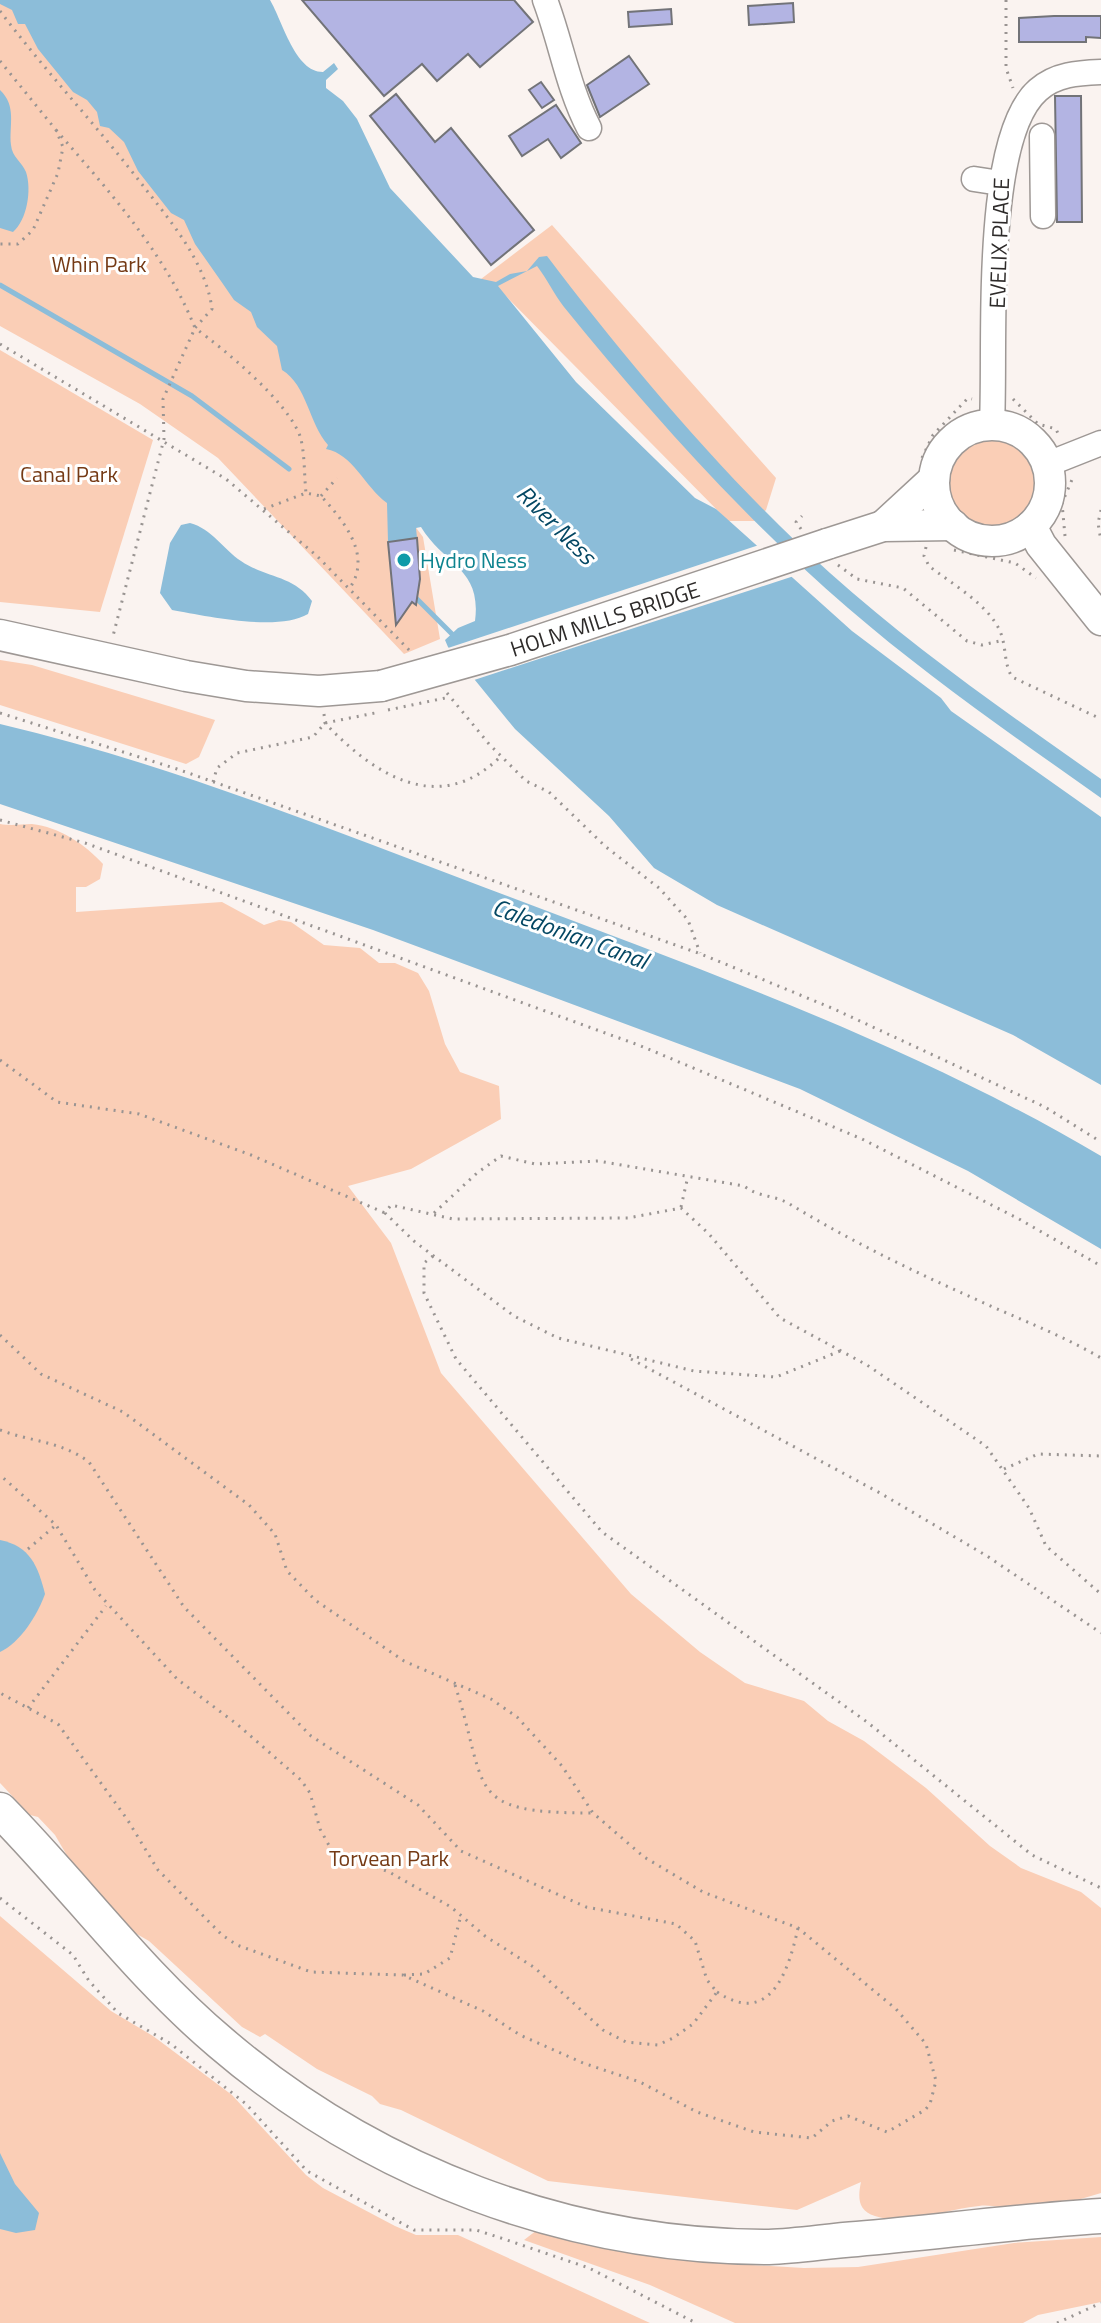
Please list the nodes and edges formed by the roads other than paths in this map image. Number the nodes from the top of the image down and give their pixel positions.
1 (545, 0) edge
2 (1101, 72) edge
3 (589, 128) dead end
4 (1042, 136) dead end
5 (974, 179) dead end
6 (1000, 180) junction
7 (1042, 180) junction
8 (1043, 216) dead end
9 (992, 415) junction
10 (1101, 443) edge
11 (1057, 460) junction
12 (927, 472) junction
13 (883, 526) junction
14 (1031, 526) junction
15 (945, 539) junction
16 (1101, 620) edge
17 (0, 635) edge
18 (0, 1810) edge
19 (1101, 2216) edge

1 - 3 street
2 - 6 street, EVELIX PLACE
4 - 7 street
5 - 6 street
6 - 7 street
6 - 9 street, EVELIX PLACE
7 - 8 street
9 - 11 main road
9 - 12 main road
10 - 11 street
11 - 14 main road
12 - 13 main road
12 - 15 main road
13 - 15 main road
13 - 17 main road, HOLM MILLS BRIDGE, bridge
14 - 15 main road
14 - 16 main road
18 - 19 highway

